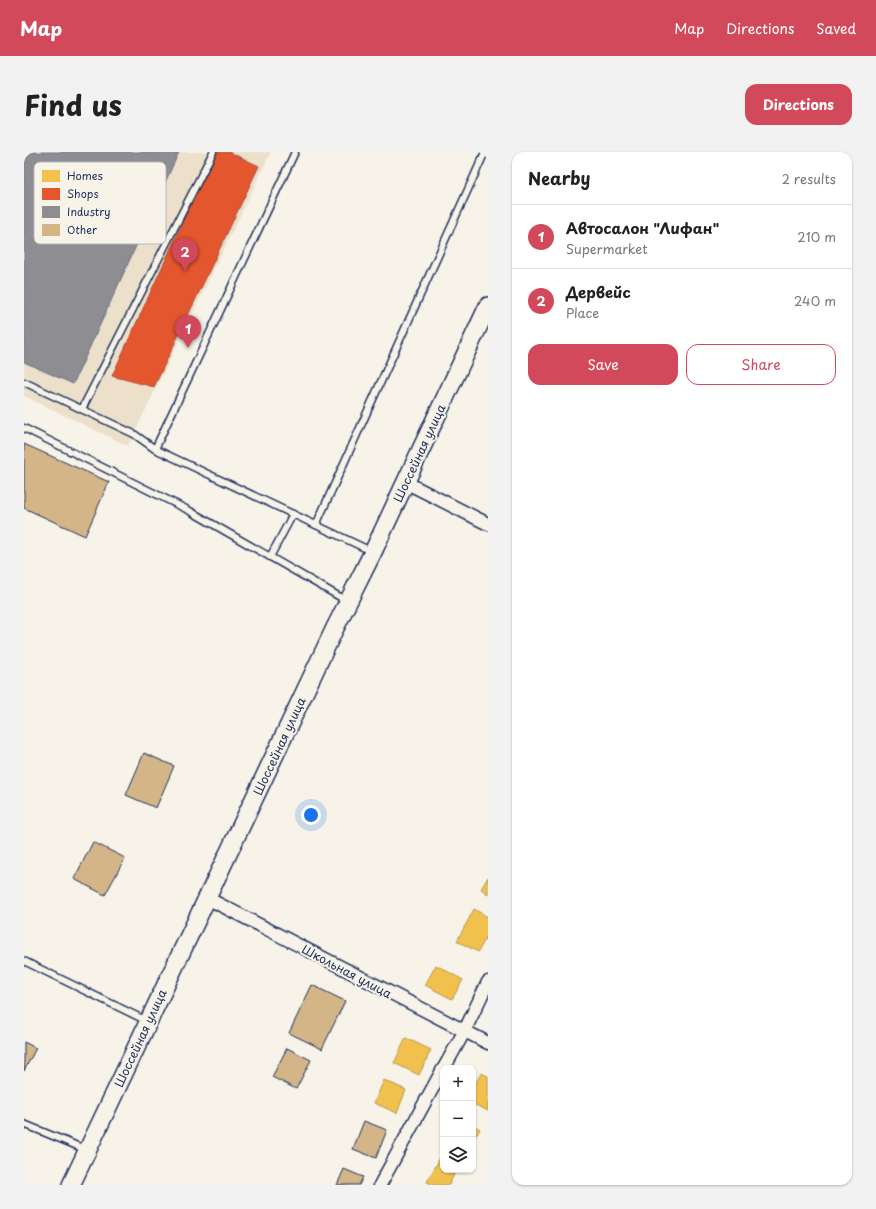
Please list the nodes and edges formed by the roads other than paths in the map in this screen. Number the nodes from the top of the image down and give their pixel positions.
1 (213, 152) edge
2 (295, 152) edge
3 (485, 152) edge
4 (488, 306) edge
5 (488, 332) edge
6 (24, 382) edge
7 (82, 410) junction
8 (24, 428) edge
9 (155, 449) junction
10 (413, 486) junction
11 (293, 514) junction
12 (488, 524) edge
13 (316, 525) junction
14 (373, 552) junction
15 (270, 557) junction
16 (348, 602) junction
17 (210, 899) junction
18 (24, 961) edge
19 (488, 982) edge
20 (152, 1024) junction
21 (464, 1032) junction
22 (488, 1044) edge
23 (445, 1065) edge
24 (440, 1075) edge
25 (24, 1124) edge
26 (87, 1150) junction
27 (71, 1185) edge
28 (80, 1185) edge
29 (380, 1185) edge

1 - 7 lane
2 - 9 lane
3 - 13 lane
4 - 14 main road, Шоссейная улица
5 - 10 main road, Шоссейная улица
6 - 7 lane
7 - 9 lane
8 - 15 lane
9 - 11 lane
10 - 12 street
10 - 17 main road, Шоссейная улица
11 - 13 lane
11 - 15 lane
13 - 14 lane
14 - 16 main road, Шоссейная улица
15 - 16 lane
16 - 17 main road, Шоссейная улица
17 - 20 main road, Шоссейная улица
17 - 21 street, Школьная улица
18 - 20 lane
19 - 21 street
20 - 26 main road, Шоссейная улица
20 - 28 main road, Шоссейная улица
21 - 22 street, Школьная улица
21 - 23 street
24 - 29 street
25 - 26 lane
26 - 27 main road, Шоссейная улица

